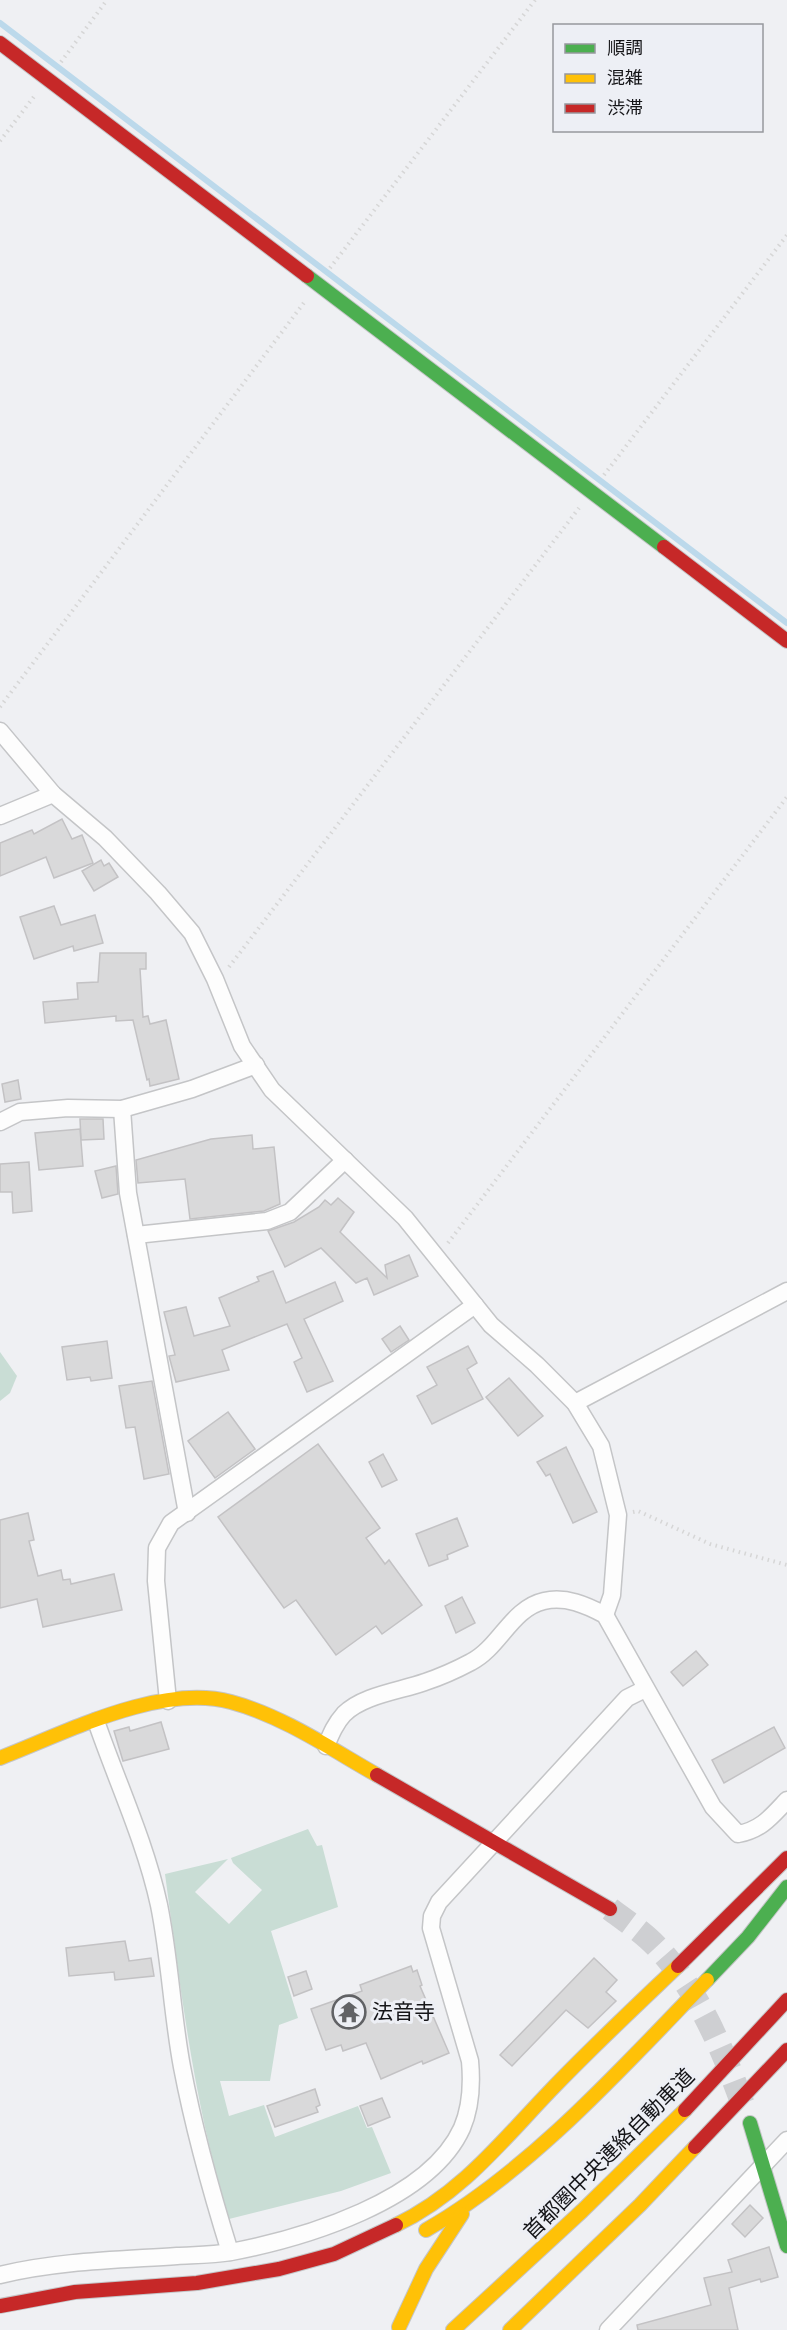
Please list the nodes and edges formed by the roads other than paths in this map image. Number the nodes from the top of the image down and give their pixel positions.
1 (0, 43) edge
2 (787, 641) edge
3 (0, 731) edge
4 (53, 794) junction
5 (0, 816) edge
6 (256, 1065) junction
7 (122, 1109) junction
8 (0, 1122) edge
9 (345, 1160) junction
10 (136, 1235) junction
11 (787, 1291) edge
12 (475, 1305) junction
13 (575, 1403) junction
14 (187, 1513) junction
15 (605, 1615) junction
16 (645, 1689) junction
17 (168, 1701) junction
18 (96, 1720) junction
19 (326, 1746) junction
20 (0, 1758) edge
21 (787, 1800) edge
22 (493, 1842) junction
23 (787, 1858) edge
24 (787, 1887) edge
25 (610, 1909) tunnel mouth
26 (787, 2000) edge
27 (787, 2050) edge
28 (750, 2123) tunnel mouth
29 (787, 2140) edge
30 (763, 2165) junction
31 (468, 2206) junction
32 (412, 2237) dead end
33 (787, 2246) edge
34 (230, 2252) junction
35 (1, 2274) edge
36 (0, 2306) edge
37 (525, 2316) junction
38 (399, 2327) dead end
39 (453, 2330) edge
40 (510, 2330) edge
41 (517, 2330) edge
42 (608, 2330) edge

1 - 2 main road
3 - 4 street
4 - 5 street
4 - 6 street
6 - 7 street
6 - 9 street
7 - 8 street
7 - 10 street
9 - 10 street
9 - 12 street
10 - 14 street
11 - 13 street
12 - 13 street
12 - 14 street
13 - 15 street
14 - 17 street
15 - 16 street
15 - 19 street
16 - 21 street
16 - 22 street
17 - 18 main road
17 - 19 main road
18 - 20 main road
18 - 34 street
19 - 22 main road
22 - 25 main road
22 - 34 street
23 - 36 main road
24 - 31 main road
26 - 39 main road, 首都圏中央連絡自動車道
27 - 37 main road
28 - 30 main road
29 - 30 street
30 - 33 main road
30 - 42 street
31 - 32 main road
31 - 38 main road
34 - 35 street
37 - 40 main road
37 - 41 main road

